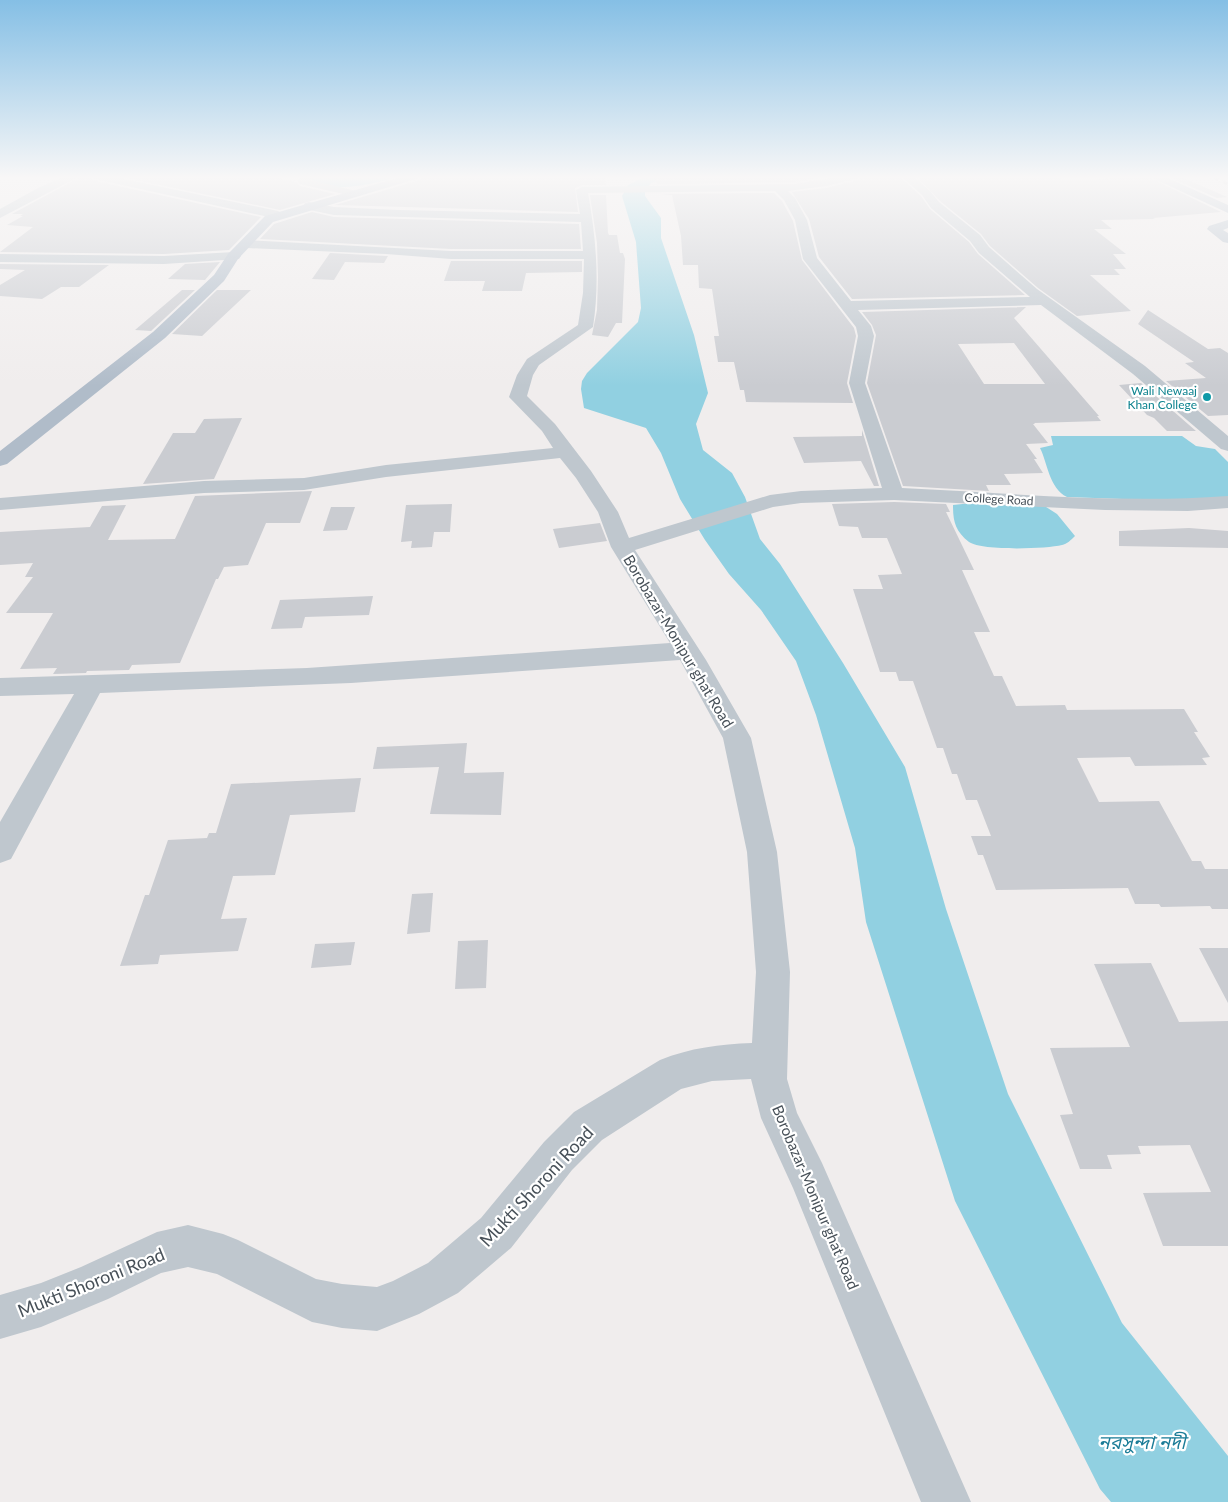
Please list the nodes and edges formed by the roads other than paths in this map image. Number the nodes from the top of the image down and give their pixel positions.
1 (244, 246) edge
2 (295, 246) edge
3 (589, 246) edge
4 (807, 246) edge
5 (982, 246) edge
6 (590, 255) junction
7 (234, 256) junction
8 (0, 258) edge
9 (1043, 300) junction
10 (848, 306) junction
11 (1228, 445) edge
12 (565, 452) junction
13 (0, 460) edge
14 (894, 494) junction
15 (1228, 502) edge
16 (0, 504) edge
17 (622, 547) junction
18 (687, 651) junction
19 (92, 684) junction
20 (2, 690) edge
21 (0, 850) edge
22 (769, 1060) junction
23 (0, 1317) edge
24 (946, 1502) edge

1 - 7 main road
2 - 6 street
3 - 6 street, Borobazar-Monipur ghat Road
4 - 10 street
5 - 9 street
6 - 12 street, Borobazar-Monipur ghat Road
7 - 8 street
7 - 13 main road
9 - 10 street
9 - 11 street
10 - 14 street
12 - 16 street
12 - 17 street, Borobazar-Monipur ghat Road
14 - 15 street, College Road
14 - 17 street, College Road
17 - 18 street, Borobazar-Monipur ghat Road
18 - 19 street
18 - 22 street, Borobazar-Monipur ghat Road
19 - 20 street
19 - 21 street
22 - 23 street, Mukti Shoroni Road
22 - 24 street, Borobazar-Monipur ghat Road

